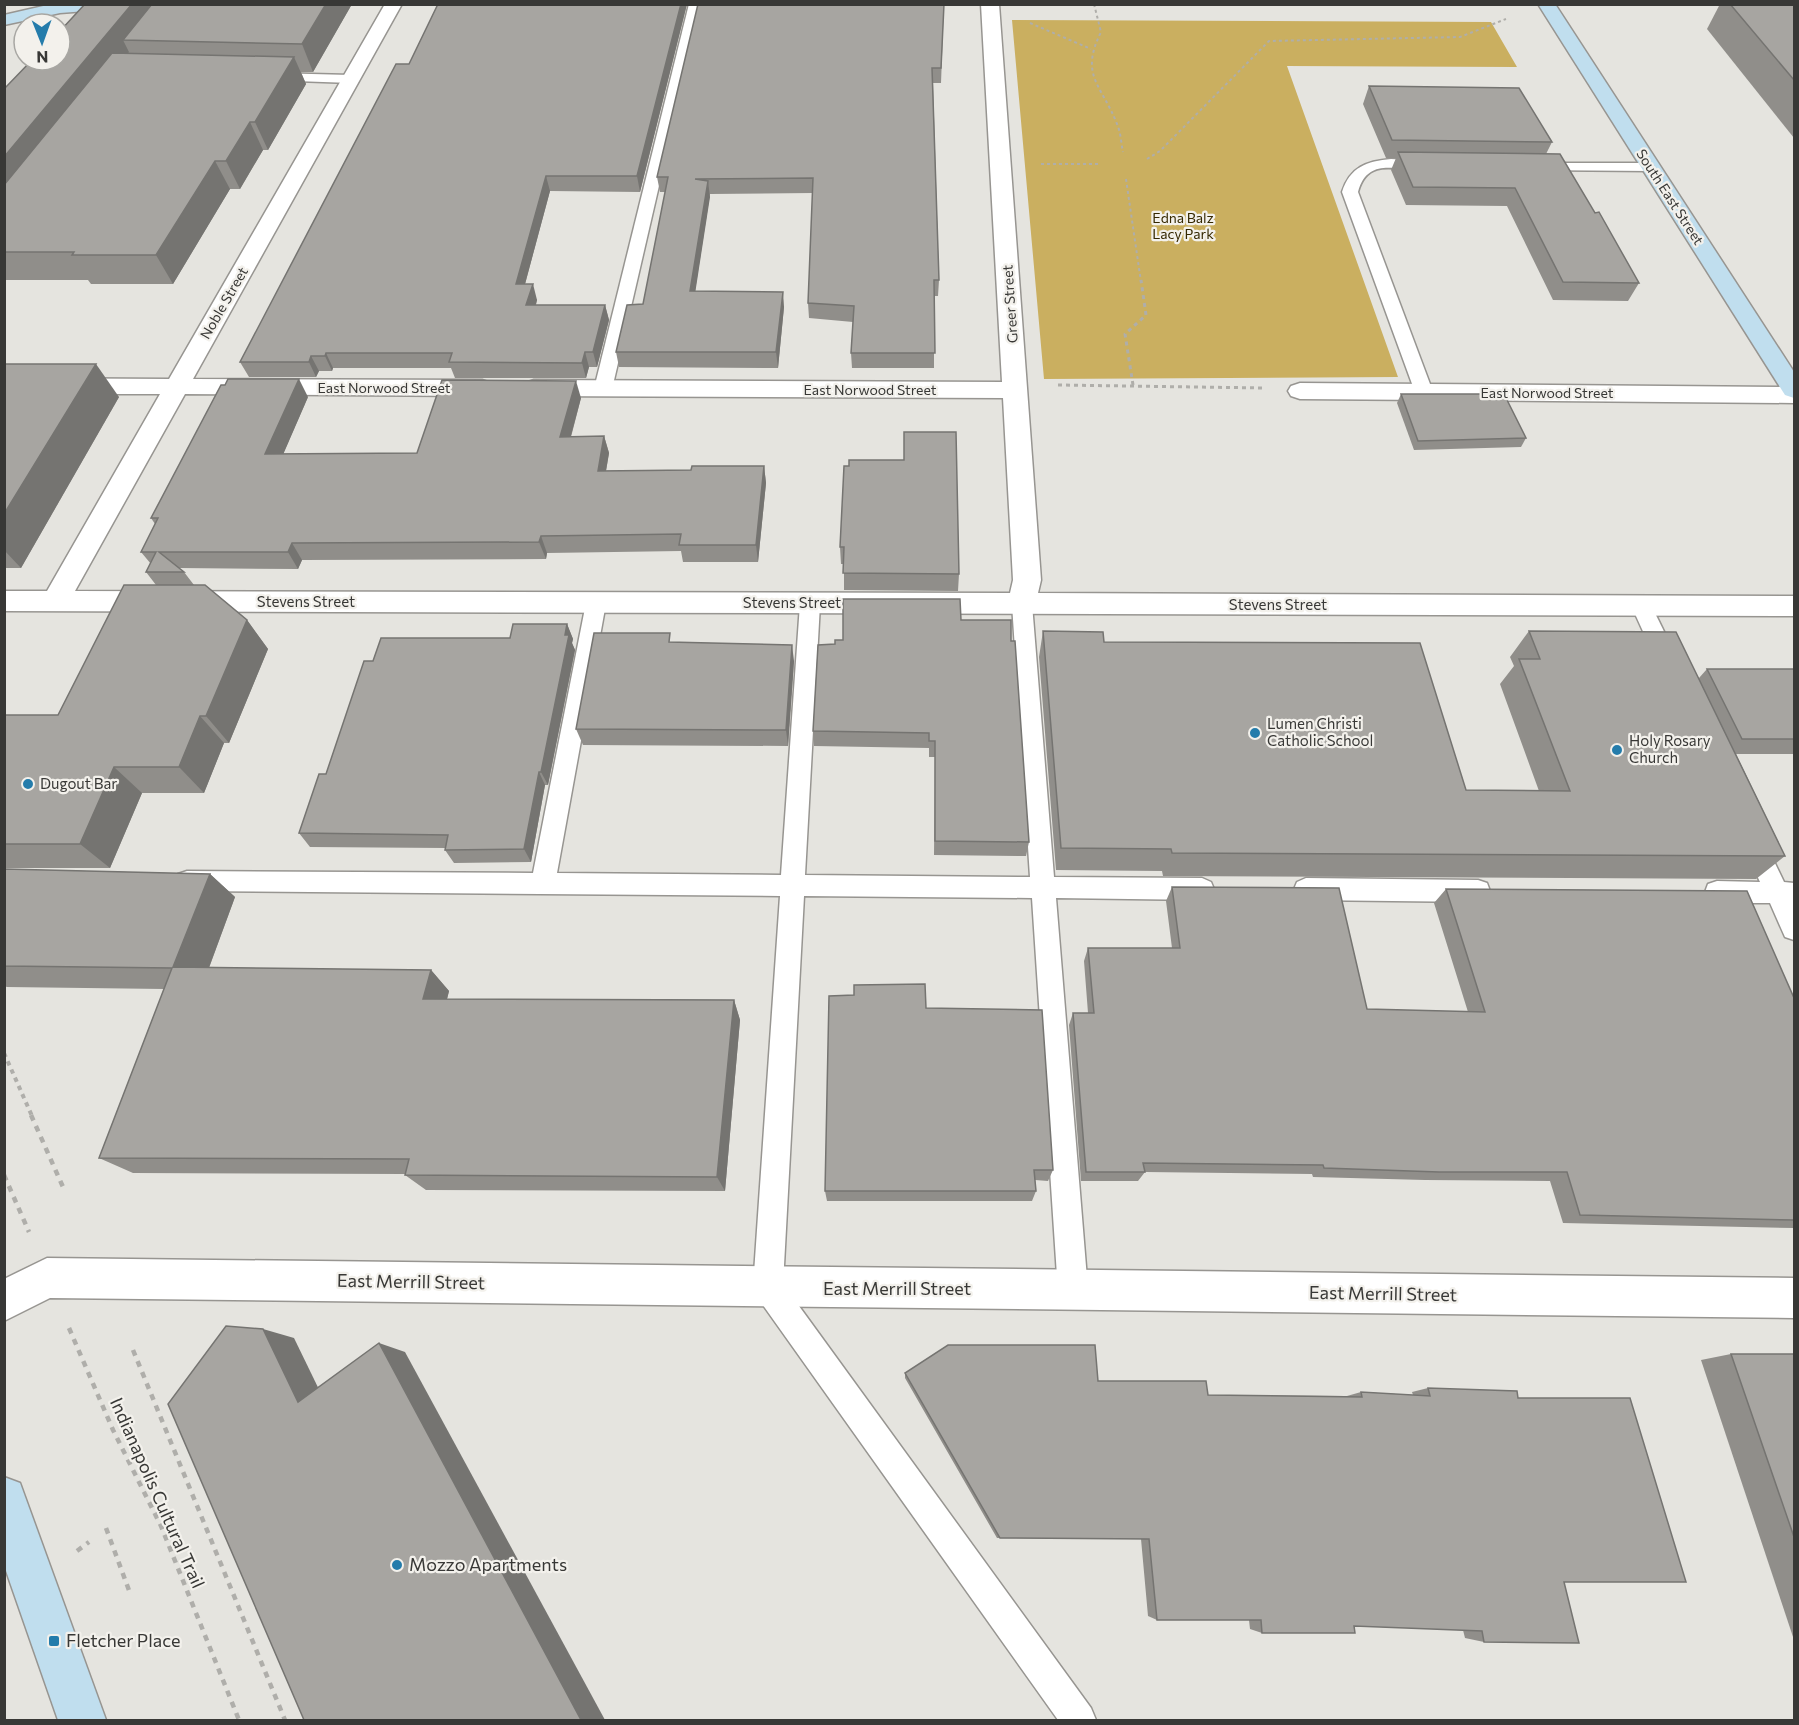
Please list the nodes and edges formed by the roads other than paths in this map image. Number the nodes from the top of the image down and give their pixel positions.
1 (394, 4) edge
2 (695, 4) edge
3 (990, 4) edge
4 (1546, 4) edge
5 (103, 5) edge
6 (72, 15) edge
7 (4, 20) edge
8 (254, 77) edge
9 (351, 79) junction
10 (1437, 165) edge
11 (1526, 167) edge
12 (1650, 167) junction
13 (4, 386) edge
14 (177, 387) junction
15 (603, 389) junction
16 (1015, 390) junction
17 (1794, 390) edge
18 (1300, 391) road end
19 (1424, 392) junction
20 (1794, 395) edge
21 (4, 601) edge
22 (55, 601) junction
23 (596, 603) junction
24 (810, 603) junction
25 (1022, 604) junction
26 (1641, 605) junction
27 (1794, 606) edge
28 (1676, 680) edge
29 (1742, 818) edge
30 (164, 881) edge
31 (543, 884) junction
32 (792, 886) junction
33 (1043, 888) junction
34 (1221, 889) edge
35 (1280, 889) edge
36 (1505, 891) edge
37 (1694, 892) edge
38 (1786, 893) edge
39 (1794, 929) edge
40 (768, 1288) junction
41 (1073, 1291) junction
42 (1794, 1298) edge
43 (4, 1300) edge
44 (4, 1499) edge
45 (82, 1720) edge
46 (1079, 1720) edge

1 - 9 street, Noble Street
2 - 15 lane
3 - 16 street, Greer Street
4 - 12 main road, South East Street
5 - 6 main road
5 - 7 main road
8 - 9 lane
9 - 14 street, Noble Street
10 - 19 lane
11 - 12 lane
12 - 17 main road, South East Street
13 - 14 street, East Norwood Street
14 - 15 street, East Norwood Street
14 - 22 street, Noble Street
15 - 16 street, East Norwood Street
16 - 25 street, Greer Street
18 - 19 street, East Norwood Street
19 - 20 street, East Norwood Street
21 - 22 street, Stevens Street
22 - 23 street, Stevens Street
23 - 24 street, Stevens Street
23 - 31 lane
24 - 25 street, Stevens Street
24 - 32 lane
25 - 26 street, Stevens Street
25 - 33 lane
26 - 27 street, Stevens Street
26 - 28 lane
29 - 38 lane
30 - 31 lane
31 - 32 lane
32 - 33 lane
32 - 40 lane
33 - 34 lane
33 - 41 lane
35 - 36 lane
37 - 38 lane
38 - 39 lane
40 - 41 street, East Merrill Street
40 - 43 street, East Merrill Street
40 - 46 lane
41 - 42 street, East Merrill Street
44 - 45 main road

